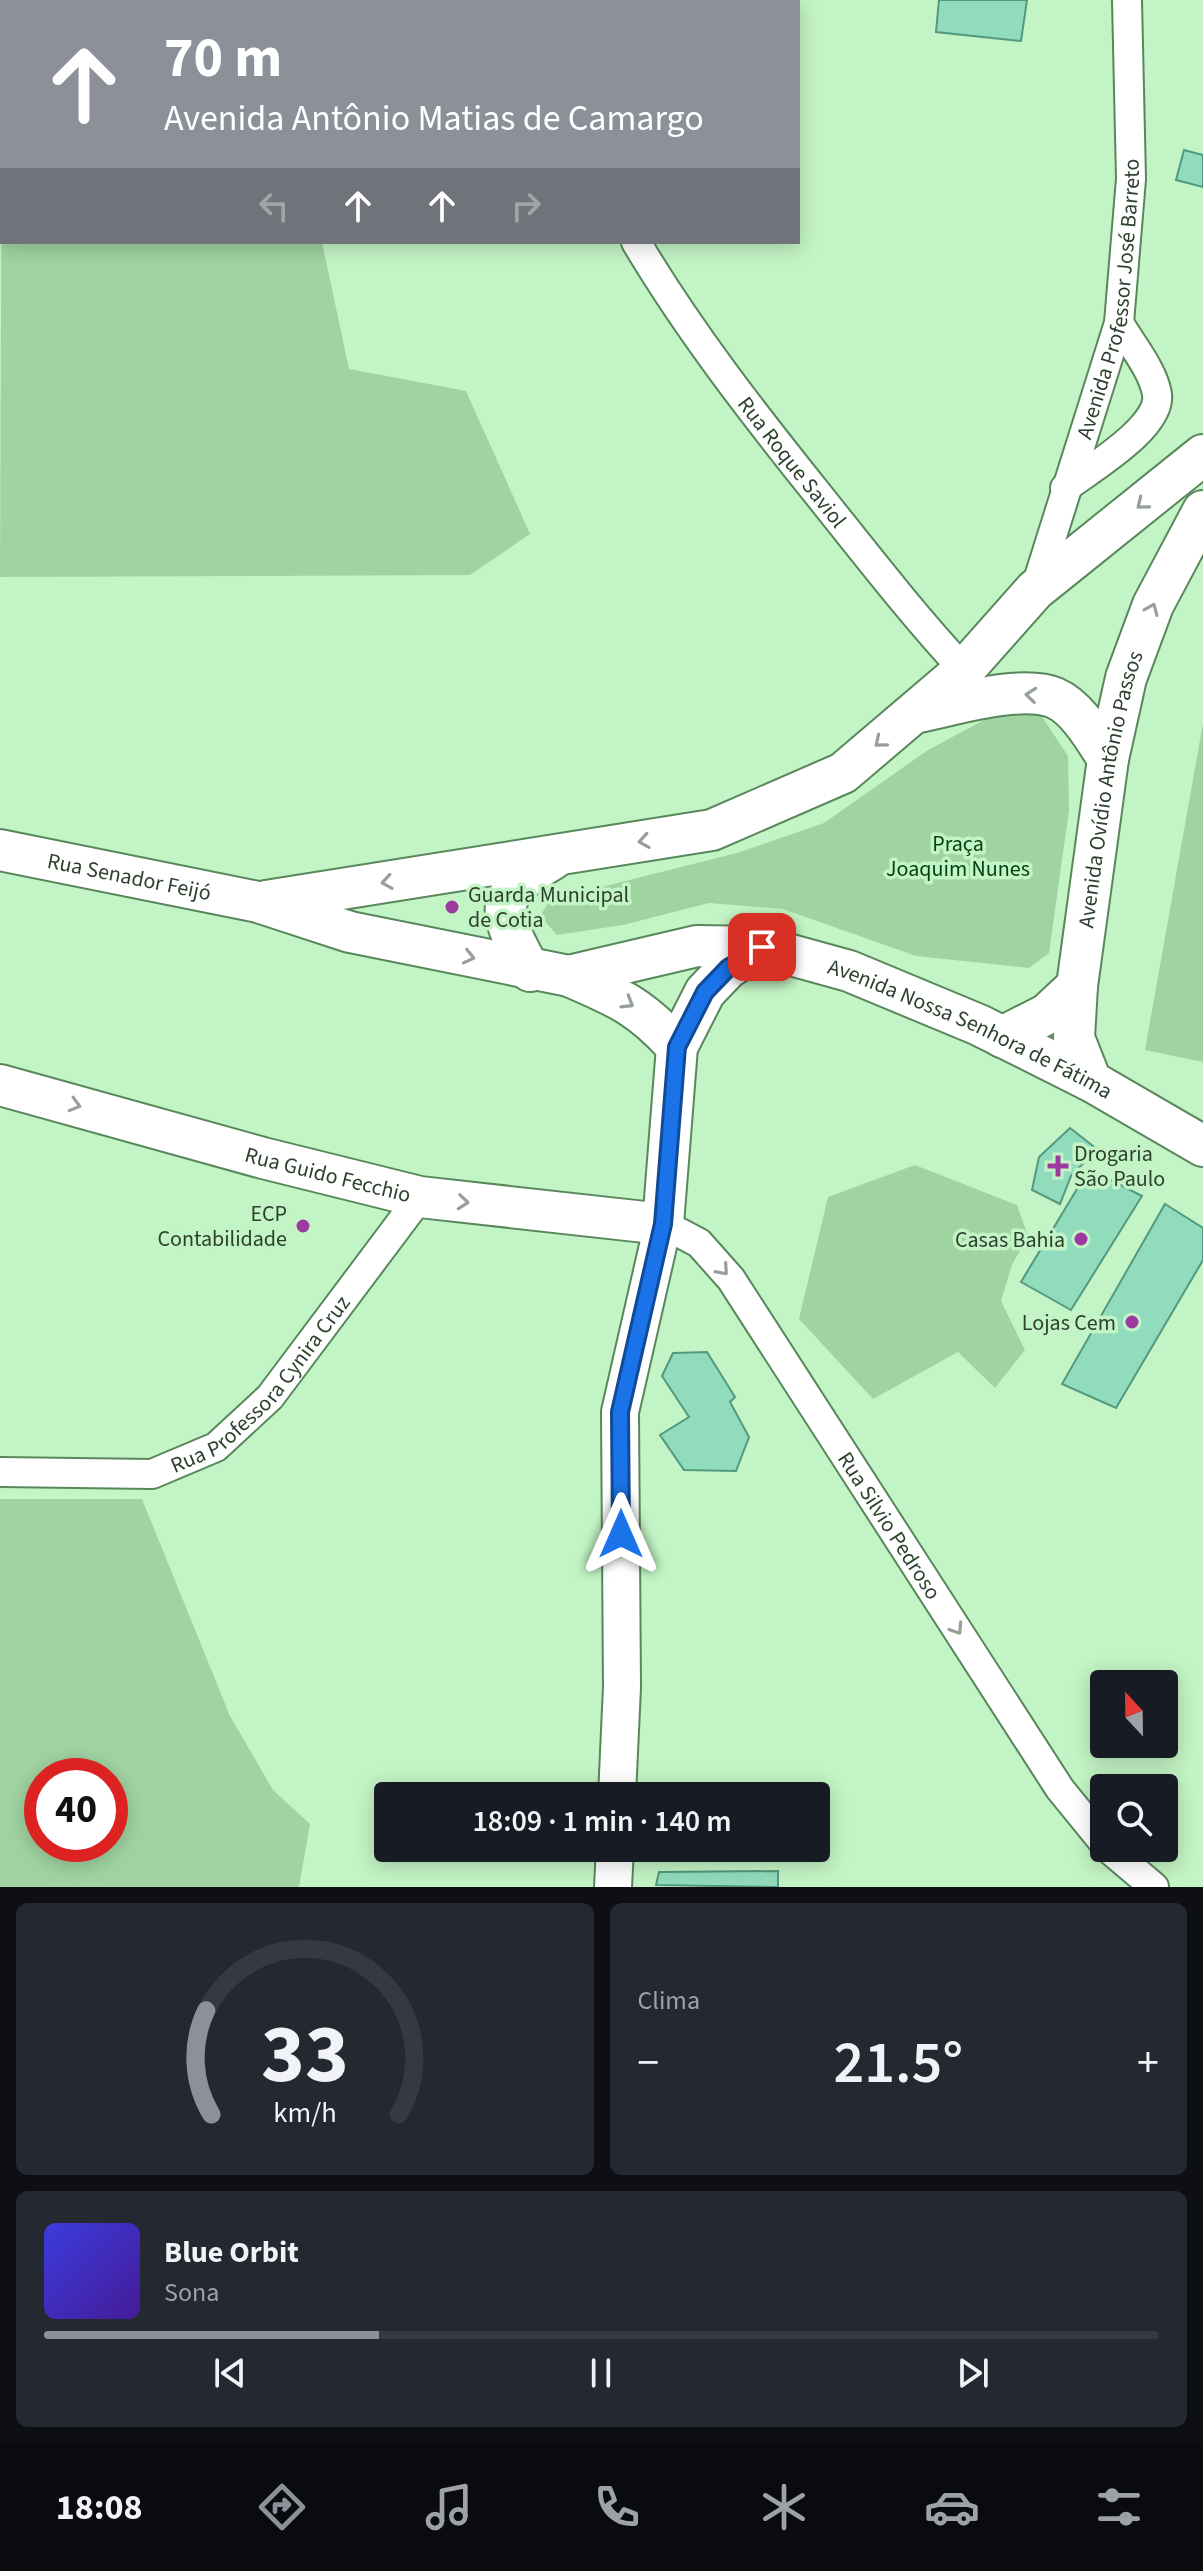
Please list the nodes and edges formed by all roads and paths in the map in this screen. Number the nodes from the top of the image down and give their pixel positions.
1 (1127, 0) edge
2 (637, 244) edge
3 (1119, 323) junction
4 (1203, 455) edge
5 (1065, 488) junction
6 (1203, 511) edge
7 (1035, 590) junction
8 (964, 670) junction
9 (916, 712) junction
10 (1108, 759) junction
11 (0, 850) edge
12 (560, 855) junction
13 (258, 902) junction
14 (762, 947) junction
15 (549, 974) junction
16 (1077, 986) junction
17 (1002, 1037) junction
18 (677, 1047) junction
19 (1091, 1081) junction
20 (0, 1085) edge
21 (1203, 1146) edge
22 (420, 1197) junction
23 (663, 1224) junction
24 (0, 1472) edge
25 (618, 1782) edge
26 (1090, 1826) edge
27 (614, 1862) edge
28 (1125, 1862) edge
29 (613, 1887) edge
30 (1154, 1887) edge

1 - 3 street, Avenida Professor José Barreto
2 - 8 street, Rua Roque Saviol
3 - 5 street, Avenida Professor José Barreto
3 - 5 street
4 -> 7 main road
5 - 7 street, Avenida Professor José Barreto
10 -> 6 main road, Avenida Ovídio Antônio Passos
7 - 8 main road
8 - 9 main road
10 -> 9 main road
9 -> 12 main road
10 - 16 main road, Avenida Ovídio Antônio Passos
11 - 13 main road, Rua Senador Feijó
12 -> 13 main road
12 - 15 main road
13 -> 15 main road, Avenida Nossa Senhora de Fátima
14 - 15 main road, Avenida Nossa Senhora de Fátima
14 - 17 main road, Avenida Nossa Senhora de Fátima
14 - 18 main road
15 -> 18 main road
16 - 17 main road
16 - 19 main road, Avenida Ovídio Antônio Passos
17 - 19 main road, Avenida Nossa Senhora de Fátima
18 - 23 main road
19 - 21 main road, Avenida Nossa Senhora de Fátima
20 -> 22 main road, Rua Guido Fecchio
22 -> 23 main road, Rua Guido Fecchio
22 - 24 street, Rua Professora Cynira Cruz
23 - 25 street
23 -> 26 street, Rua Silvio Pedroso
27 - 29 street
28 - 30 street

